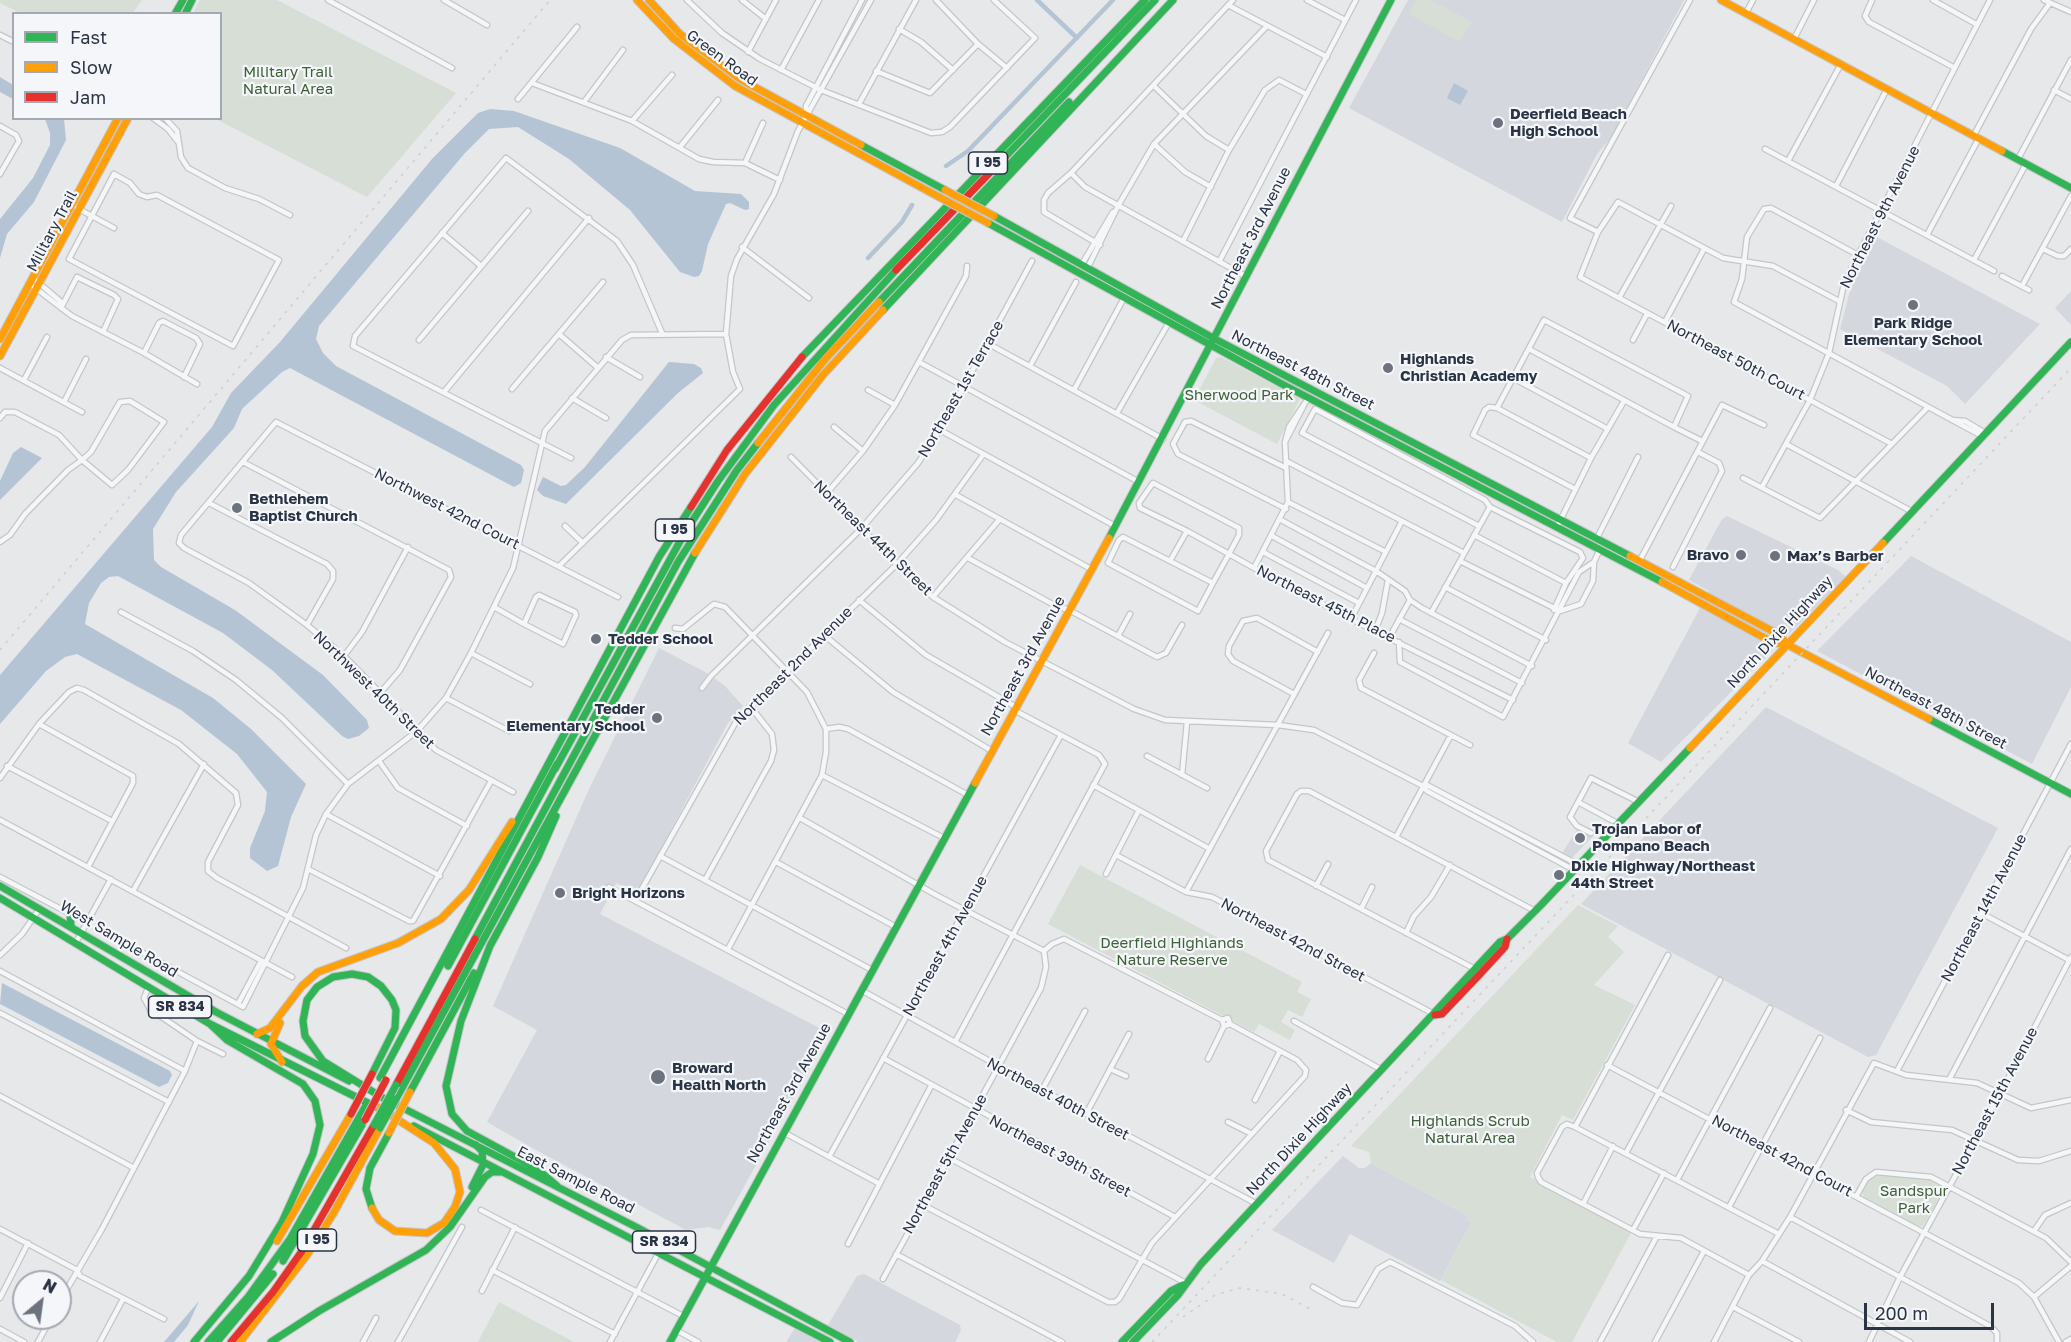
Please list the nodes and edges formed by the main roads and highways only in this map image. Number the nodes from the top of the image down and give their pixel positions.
1 (637, 0) edge
2 (650, 0) edge
3 (1145, 0) edge
4 (1155, 0) edge
5 (1166, 0) edge
6 (1173, 0) edge
7 (1391, 0) edge
8 (1721, 0) edge
9 (806, 116) joint
10 (117, 120) edge
11 (127, 120) edge
12 (802, 123) joint
13 (2071, 188) edge
14 (830, 326) junction
15 (0, 339) edge
16 (2071, 342) edge
17 (1213, 343) junction
18 (0, 356) edge
19 (1282, 384) junction
20 (1303, 385) junction
21 (736, 487) junction
22 (694, 535) junction
23 (1600, 549) junction
24 (1650, 566) junction
25 (1788, 645) junction
26 (584, 754) junction
27 (554, 757) junction
28 (555, 769) junction
29 (2071, 794) edge
30 (0, 886) edge
31 (0, 898) edge
32 (73, 915) road end
33 (71, 926) junction
34 (1507, 939) junction
35 (490, 946) junction
36 (282, 1015) junction
37 (1435, 1015) junction
38 (210, 1024) junction
39 (257, 1034) junction
40 (271, 1042) junction
41 (282, 1062) junction
42 (383, 1079) junction
43 (399, 1086) junction
44 (383, 1098) junction
45 (378, 1107) junction
46 (362, 1119) junction
47 (377, 1126) junction
48 (476, 1145) junction
49 (483, 1162) junction
50 (502, 1172) junction
51 (557, 1186) junction
52 (463, 1206) junction
53 (709, 1267) junction
54 (705, 1275) junction
55 (249, 1276) junction
56 (1186, 1284) junction
57 (194, 1342) edge
58 (208, 1342) edge
59 (217, 1342) edge
60 (231, 1342) edge
61 (240, 1342) edge
62 (271, 1342) edge
63 (670, 1342) edge
64 (830, 1342) edge
65 (850, 1342) edge
66 (1122, 1342) edge
67 (1133, 1342) edge

1 - 12 main road, Green Road
2 - 9 main road, Green Road
3 - 14 main road, I 95
4 - 28 main road
5 - 22 main road
6 - 21 main road, I 95
7 - 17 main road, Northeast 3rd Avenue
8 - 13 main road
9 - 17 main road, Northeast 48th Street, bridge
10 - 15 main road, Military Trail
11 - 18 main road, Military Trail
12 - 17 main road, Northeast 48th Street, bridge
14 - 27 main road, I 95
14 - 28 main road
16 - 25 main road, North Dixie Highway
17 - 19 main road, Northeast 48th Street
17 - 20 main road, Northeast 48th Street
17 - 53 main road, Northeast 3rd Avenue
19 - 20 main road
19 - 23 main road, Northeast 48th Street
20 - 24 main road, Northeast 48th Street
21 - 22 main road
21 - 26 main road, I 95
22 - 43 main road
23 - 24 main road
23 - 25 main road, Northeast 48th Street
24 - 25 main road, Northeast 48th Street
25 - 29 main road, Northeast 48th Street
25 - 34 main road, North Dixie Highway
26 - 35 main road
26 - 43 main road, I 95
27 - 36 main road
27 - 42 main road, I 95
28 - 42 main road
30 - 33 main road, West Sample Road / SR 834
31 - 38 main road, West Sample Road / SR 834
32 - 33 main road
33 - 39 main road, West Sample Road / SR 834
34 - 37 main road, North Dixie Highway
34 - 37 main road, North Dixie Highway
35 - 45 main road, bridge
35 - 51 main road
36 - 39 main road
36 - 40 main road
37 - 56 main road, North Dixie Highway
38 - 41 main road, West Sample Road / SR 834
38 - 55 main road
39 - 40 main road, West Sample Road / SR 834
40 - 41 main road
40 - 44 main road, West Sample Road / SR 834
41 - 45 main road, West Sample Road / SR 834
42 - 46 main road, I 95
43 - 47 main road, bridge
44 - 48 main road, East Sample Road / SR 834
44 - 55 main road, bridge
45 - 49 main road, East Sample Road / SR 834
46 - 58 main road, I 95
46 - 59 main road
47 - 60 main road
47 - 61 main road, I 95
48 - 49 main road
48 - 51 main road, East Sample Road / SR 834
49 - 50 main road, East Sample Road / SR 834
49 - 52 main road
50 - 52 main road
50 - 54 main road, East Sample Road / SR 834
51 - 53 main road, East Sample Road / SR 834
52 - 62 main road
53 - 54 main road, Northeast 3rd Avenue
53 - 65 main road, East Sample Road / SR 834
54 - 63 main road, Northeast 3rd Avenue
54 - 64 main road, East Sample Road / SR 834
55 - 57 main road
56 - 66 main road, North Dixie Highway
56 - 67 main road, North Dixie Highway

